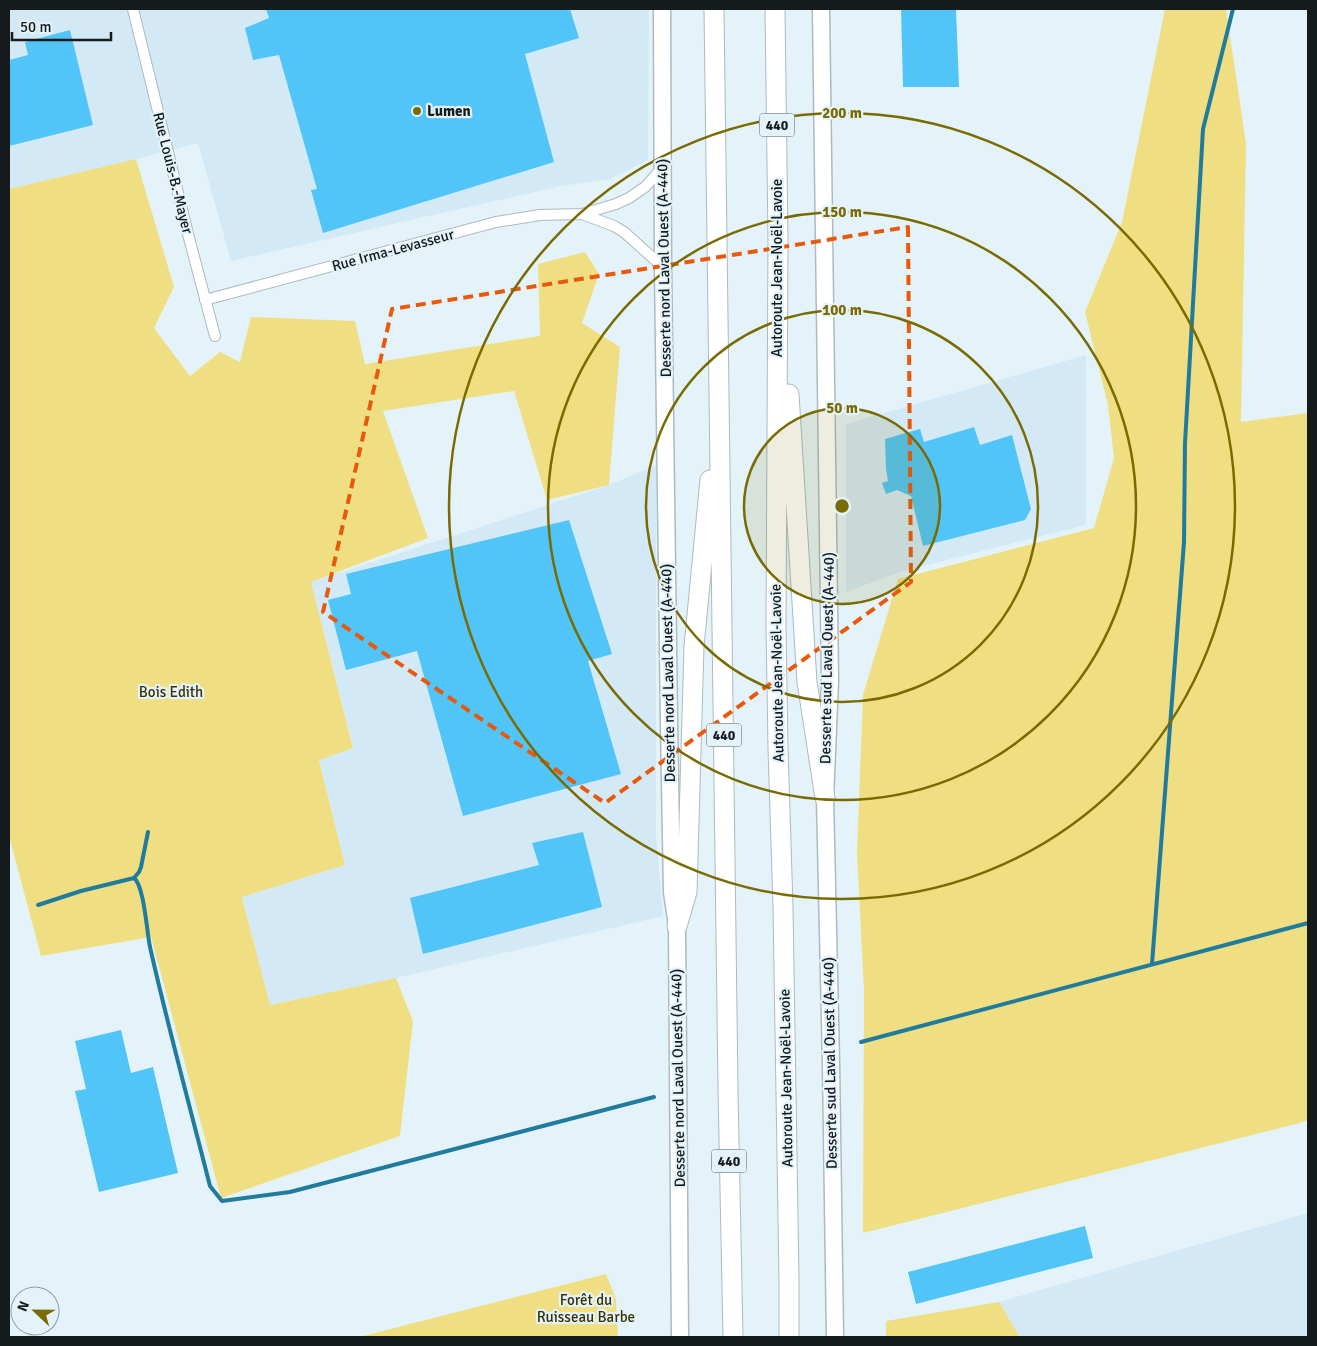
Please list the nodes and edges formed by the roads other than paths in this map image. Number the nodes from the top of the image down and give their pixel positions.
1 (134, 9) edge
2 (662, 9) edge
3 (714, 9) edge
4 (775, 9) edge
5 (822, 9) edge
6 (663, 167) junction
7 (582, 214) junction
8 (778, 241) junction
9 (663, 267) junction
10 (206, 300) junction
11 (215, 336) dead end
12 (719, 380) junction
13 (824, 798) junction
14 (676, 926) junction
15 (730, 1232) junction
16 (789, 1280) junction
17 (680, 1337) edge
18 (722, 1337) edge
19 (733, 1337) edge
20 (789, 1337) edge
21 (794, 1337) edge
22 (835, 1337) edge

1 - 10 street, Rue Louis-B.-Mayer
2 - 6 main road, Desserte nord Laval Ouest (A-440)
3 - 12 highway, 440
4 - 8 highway, Autoroute Jean-Noël-Lavoie / 440
5 - 13 main road, Desserte sud Laval Ouest (A-440)
6 - 7 street, Rue Irma-Levasseur
6 - 9 main road, Desserte nord Laval Ouest (A-440)
7 - 9 street, Rue Irma-Levasseur
7 - 10 street, Rue Irma-Levasseur
8 - 13 highway
8 - 16 highway, Autoroute Jean-Noël-Lavoie / 440
9 - 14 main road, Desserte nord Laval Ouest (A-440)
10 - 11 street, Rue Louis-B.-Mayer
12 - 14 highway
12 - 15 highway, 440
13 - 22 main road, Desserte sud Laval Ouest (A-440)
14 - 17 main road, Desserte nord Laval Ouest (A-440)
15 - 18 highway
15 - 19 highway, 440
16 - 20 highway, Autoroute Jean-Noël-Lavoie / 440
16 - 21 highway

